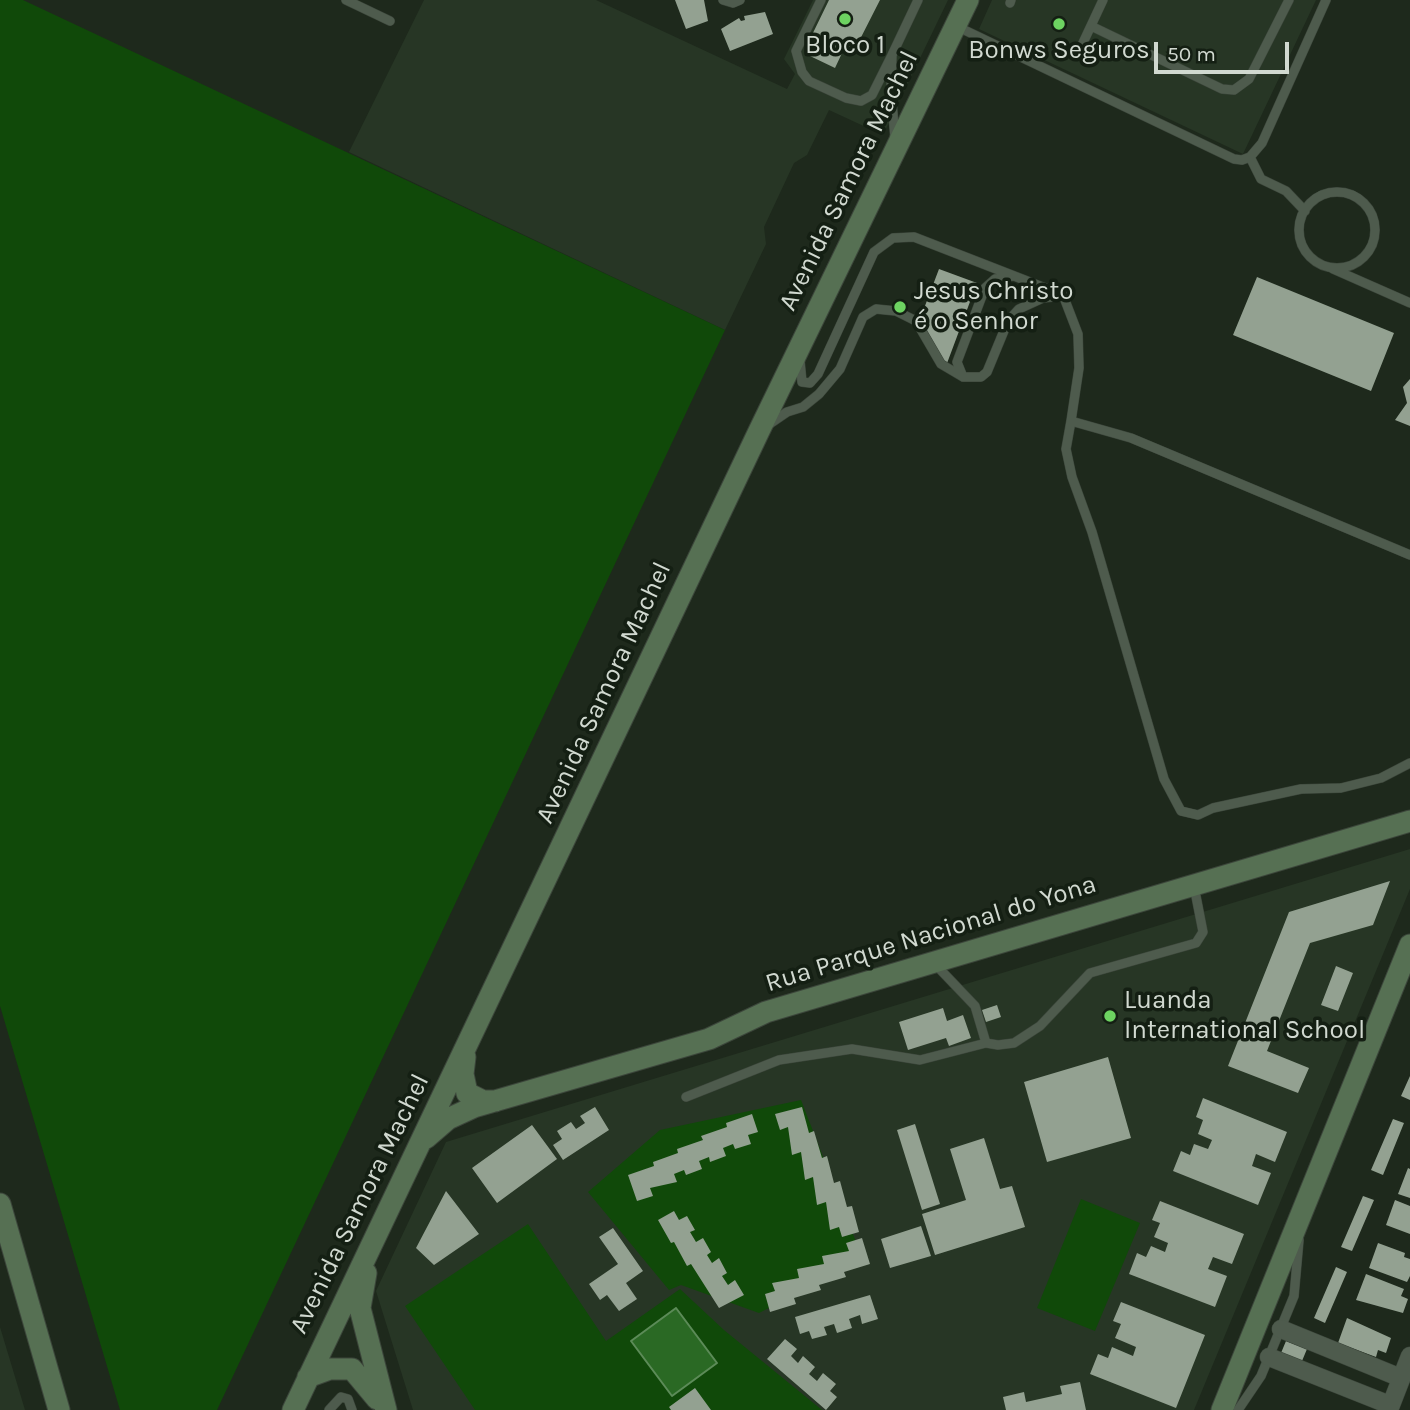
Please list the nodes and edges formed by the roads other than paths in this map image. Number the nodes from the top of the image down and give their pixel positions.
1 (346, 0) edge
2 (723, 0) edge
3 (740, 0) edge
4 (821, 0) edge
5 (918, 0) edge
6 (968, 0) edge
7 (1103, 0) edge
8 (1289, 0) edge
9 (1326, 0) edge
10 (390, 21) dead end
11 (956, 26) junction
12 (1091, 26) junction
13 (1081, 47) dead end
14 (892, 55) junction
15 (896, 151) junction
16 (1250, 157) junction
17 (1305, 211) junction
18 (1328, 267) junction
19 (1013, 276) junction
20 (1063, 295) junction
21 (1410, 303) edge
22 (802, 342) junction
23 (963, 377) junction
24 (1071, 421) junction
25 (759, 431) junction
26 (1410, 555) edge
27 (1410, 763) edge
28 (1410, 821) edge
29 (1194, 884) junction
30 (1410, 945) edge
31 (933, 961) junction
32 (986, 1043) junction
33 (466, 1052) junction
34 (686, 1097) dead end
35 (497, 1101) junction
36 (416, 1150) junction
37 (1, 1213) edge
38 (1301, 1215) junction
39 (371, 1244) junction
40 (1281, 1329) junction
41 (1410, 1356) edge
42 (1269, 1357) junction
43 (308, 1377) junction
44 (1401, 1378) junction
45 (1389, 1408) edge
46 (59, 1410) edge
47 (293, 1410) edge
48 (329, 1410) edge
49 (352, 1410) edge
50 (385, 1410) edge
51 (1222, 1410) edge
52 (1238, 1410) edge

1 - 10 lane
2 - 3 lane
4 - 14 lane
5 - 14 lane
6 - 11 main road, Avenida Samora Machel
7 - 12 lane
8 - 12 lane
9 - 16 lane
11 - 15 main road, Avenida Samora Machel
11 - 16 lane
12 - 13 lane
14 - 15 lane
15 - 22 main road, Avenida Samora Machel
16 - 17 lane
17 - 18 lane
17 - 18 lane
18 - 21 lane
19 - 20 lane
19 - 22 lane
19 - 23 lane
20 - 23 lane
20 - 24 lane
22 - 25 main road, Avenida Samora Machel
23 - 25 lane
24 - 26 lane
24 - 27 lane
25 - 33 main road, Avenida Samora Machel
28 - 29 main road, Rua Parque Nacional do Yona
29 - 31 main road, Rua Parque Nacional do Yona
29 - 32 lane
30 - 38 main road
31 - 32 lane
31 - 35 main road, Rua Parque Nacional do Yona
32 - 34 lane
33 - 35 main road
33 - 36 main road, Avenida Samora Machel
35 - 36 main road, Rua Parque Nacional do Yona
36 - 39 main road, Avenida Samora Machel
37 - 46 main road
38 - 40 lane
38 - 51 main road
39 - 43 main road, Avenida Samora Machel
39 - 50 main road
40 - 42 lane
40 - 44 street
41 - 44 street
42 - 45 street
42 - 52 lane
43 - 47 main road, Avenida Samora Machel
43 - 50 main road
44 - 45 street
48 - 49 lane

